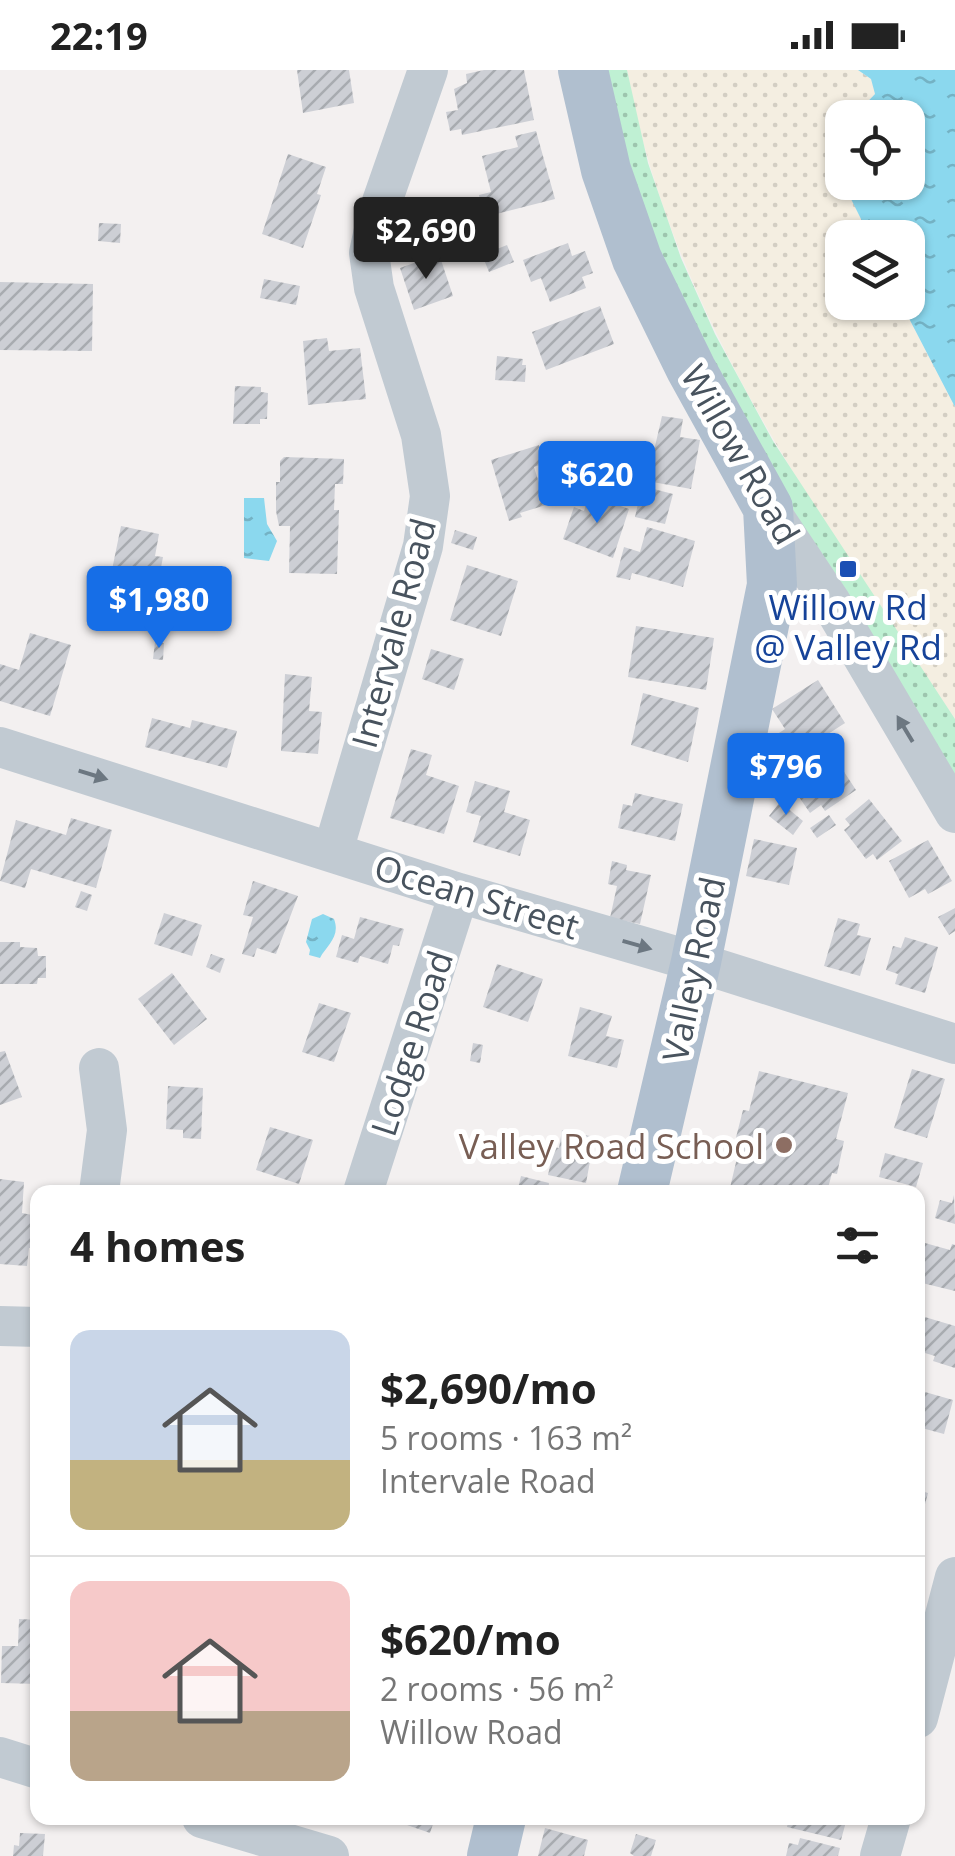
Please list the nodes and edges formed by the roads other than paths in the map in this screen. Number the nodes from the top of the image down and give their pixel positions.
1 (428, 70) edge
2 (582, 70) edge
3 (768, 508) junction
4 (0, 747) edge
5 (955, 813) edge
6 (332, 851) junction
7 (459, 893) junction
8 (696, 962) junction
9 (955, 1044) edge
10 (99, 1068) dead end
11 (100, 1185) edge
12 (365, 1185) edge
13 (644, 1185) edge
14 (0, 1326) edge
15 (30, 1327) edge
16 (955, 1578) edge
17 (925, 1692) edge
18 (0, 1757) edge
19 (30, 1766) edge
20 (223, 1825) edge
21 (499, 1825) edge
22 (888, 1825) edge
23 (293, 1849) edge
24 (329, 1856) edge
25 (492, 1856) edge
26 (880, 1856) edge

1 - 6 street, Intervale Road
2 - 3 main road, Willow Road
5 -> 3 street, Willow Road
3 - 8 main road, Valley Road
4 -> 6 street, Ocean Street
6 - 7 street, Ocean Street
7 -> 8 street, Ocean Street
7 - 12 street, Lodge Road
8 - 9 street, Ocean Street
8 - 13 main road, Valley Road
10 - 11 street
14 - 15 street
16 - 17 street
18 - 19 street
20 - 23 street
21 - 25 main road
22 - 26 street
23 - 24 street

